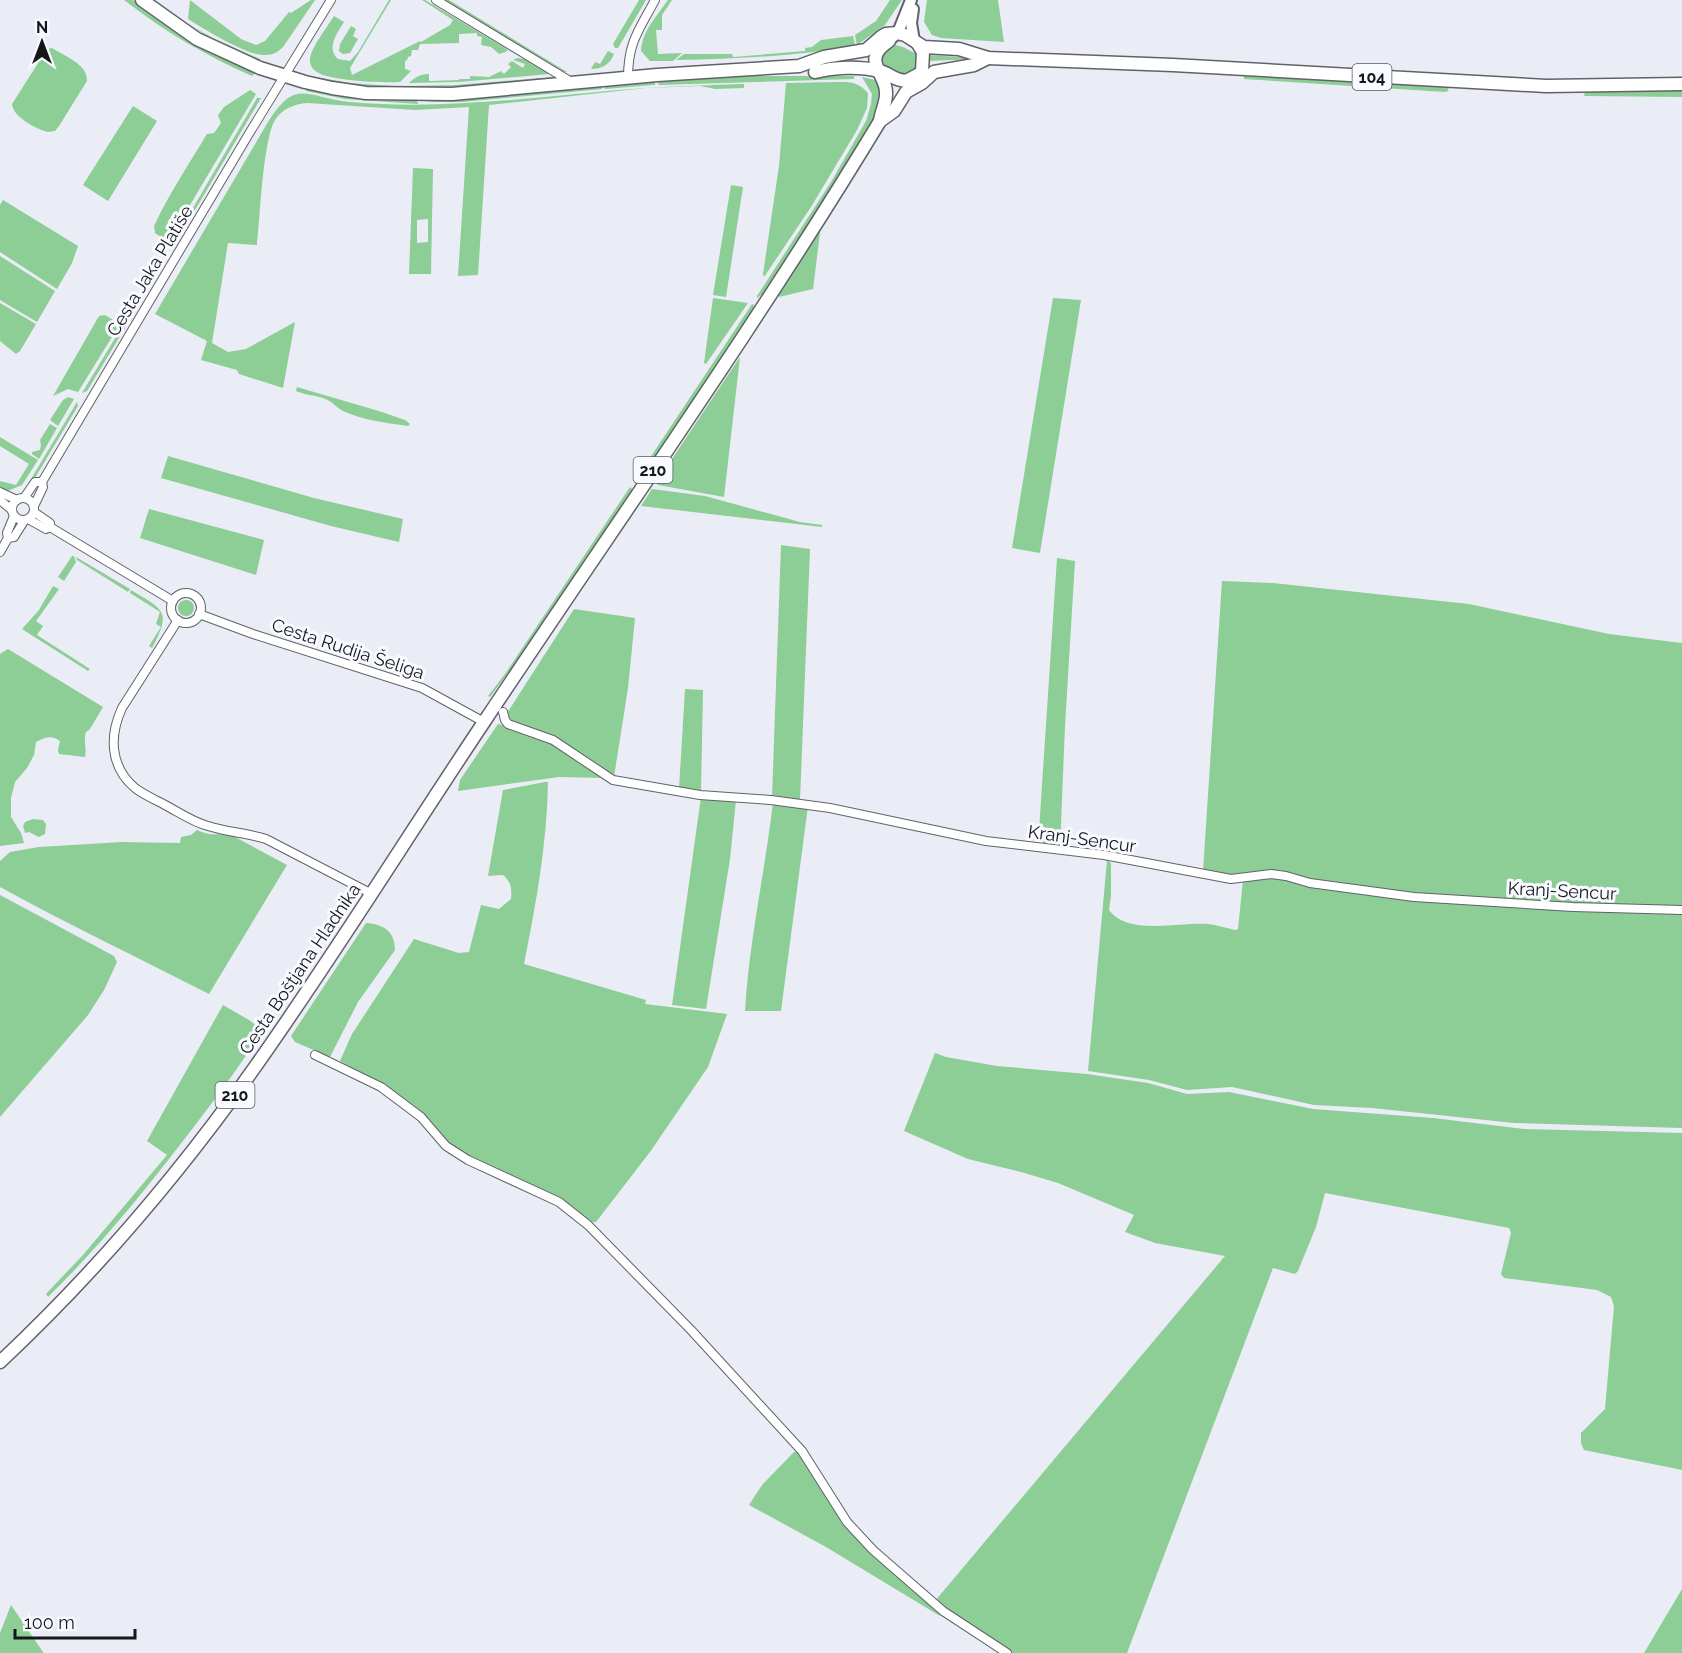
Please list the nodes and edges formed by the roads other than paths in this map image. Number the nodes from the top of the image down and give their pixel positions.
1 (142, 0) edge
2 (331, 0) edge
3 (436, 0) edge
4 (655, 0) edge
5 (911, 0) edge
6 (891, 36) junction
7 (918, 46) junction
8 (877, 53) junction
9 (988, 58) junction
10 (814, 66) junction
11 (962, 66) junction
12 (922, 70) junction
13 (284, 76) junction
14 (628, 78) junction
15 (881, 78) junction
16 (574, 83) junction
17 (1682, 84) edge
18 (906, 86) junction
19 (885, 118) junction
20 (42, 482) junction
21 (0, 492) edge
22 (21, 499) junction
23 (0, 501) edge
24 (34, 509) junction
25 (13, 513) junction
26 (26, 520) junction
27 (50, 527) junction
28 (8, 538) junction
29 (0, 552) edge
30 (173, 601) junction
31 (200, 614) junction
32 (178, 620) junction
33 (503, 712) dead end
34 (484, 722) junction
35 (372, 894) junction
36 (1682, 910) edge
37 (315, 1055) dead end
38 (0, 1361) edge
39 (1007, 1653) edge

1 - 13 main road
2 - 13 street, Cesta Jaka Platiše
3 - 16 street
4 - 14 street
5 - 6 main road
5 - 7 main road
6 - 7 main road
6 - 8 main road
6 - 10 main road
7 - 9 main road, 104
7 - 12 main road
8 - 10 main road
8 - 15 main road
9 - 11 main road, 104
9 - 17 main road, 104
10 - 14 main road
10 - 15 main road
10 - 15 main road
11 - 12 main road, 104
11 - 18 main road, 104
12 - 18 main road
13 - 16 main road
13 - 20 street, Cesta Jaka Platiše
14 - 16 main road
15 - 18 main road
15 - 19 main road, 210
18 - 19 main road, 210
19 - 34 main road, Cesta Boštjana Hladnika / 210
20 - 22 street, Cesta Jaka Platiše
20 - 24 street, Cesta Jaka Platiše
21 - 22 street
22 - 24 street
22 - 25 street
23 - 25 street
24 - 26 street
24 - 27 street
25 - 26 street
25 - 28 street
26 - 27 street
26 - 28 street
27 - 30 street
28 - 29 street
30 - 31 street
30 - 32 street
31 - 32 street
31 - 34 street, Cesta Rudija Šeliga
32 - 35 street
33 - 36 street, Kranj-Sencur
34 - 35 main road, Cesta Boštjana Hladnika / 210
35 - 38 main road, Cesta Boštjana Hladnika / 210
37 - 39 street

